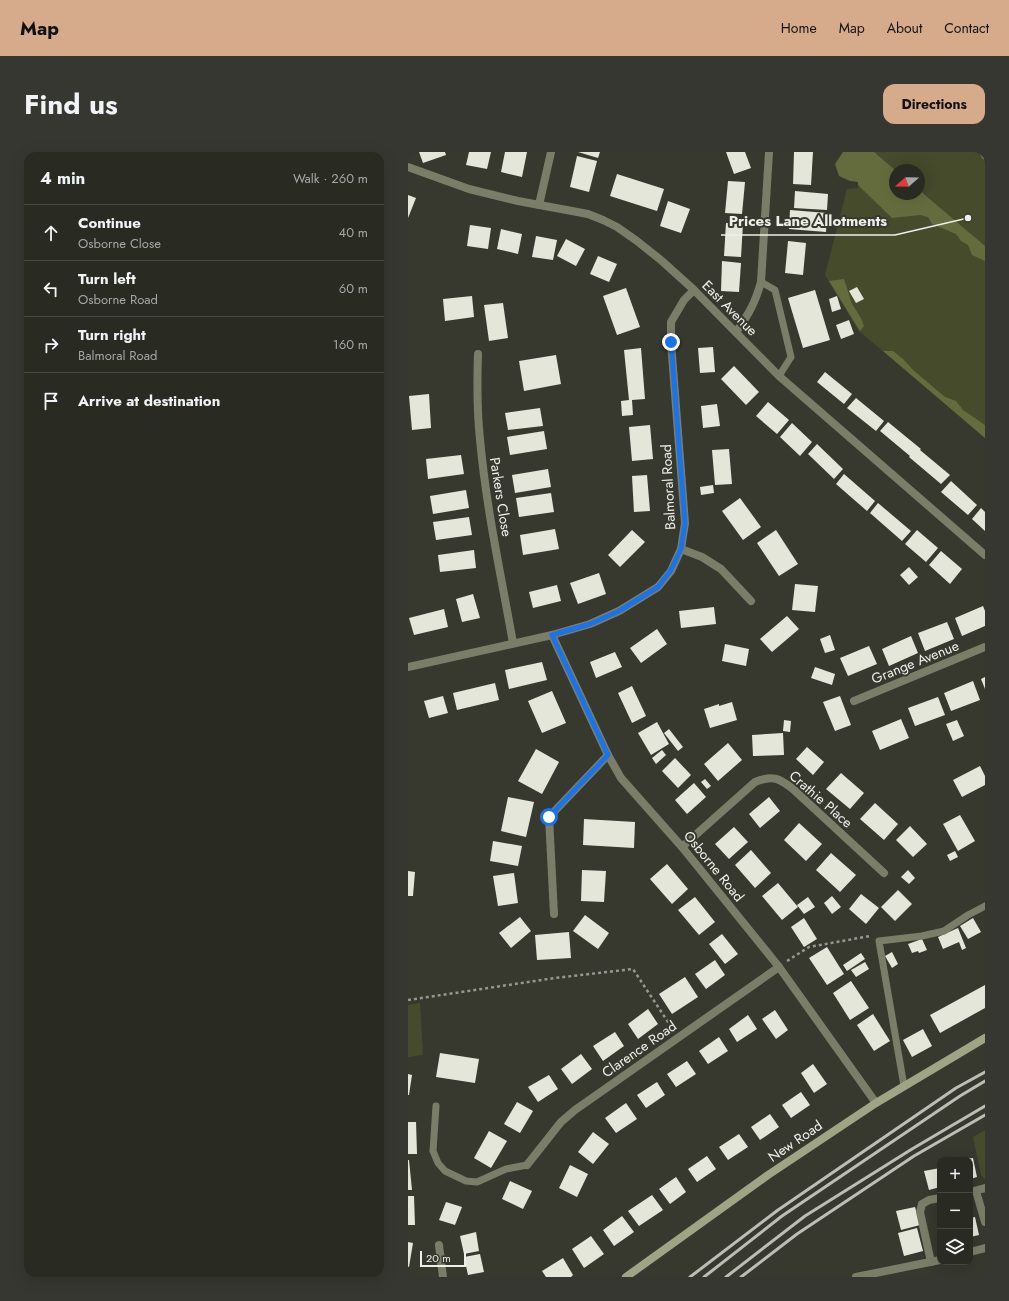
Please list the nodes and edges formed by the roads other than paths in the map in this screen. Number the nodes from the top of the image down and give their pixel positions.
1 (552, 152) edge
2 (769, 152) edge
3 (983, 152) edge
4 (985, 156) edge
5 (408, 167) edge
6 (538, 205) junction
7 (761, 282) junction
8 (694, 290) junction
9 (736, 332) junction
10 (478, 354) dead end
11 (779, 376) junction
12 (681, 549) junction
13 (985, 555) edge
14 (750, 601) dead end
15 (552, 635) junction
16 (512, 643) junction
17 (985, 647) edge
18 (408, 667) edge
19 (854, 701) dead end
20 (608, 755) junction
21 (682, 847) junction
22 (884, 873) dead end
23 (985, 906) edge
24 (554, 914) dead end
25 (779, 967) junction
26 (985, 1038) edge
27 (904, 1086) junction
28 (876, 1103) junction
29 (436, 1106) dead end
30 (527, 1166) joint
31 (985, 1188) edge
32 (973, 1191) edge
33 (937, 1199) edge
34 (985, 1222) edge
35 (439, 1245) dead end
36 (985, 1248) edge
37 (973, 1251) edge
38 (937, 1261) edge
39 (931, 1262) junction
40 (443, 1277) edge
41 (626, 1277) edge
42 (856, 1277) edge

1 - 6 street
2 - 7 street
3 - 4 lane
5 - 6 street, East Avenue
6 - 8 street, East Avenue
7 - 9 street
7 - 11 lane
8 - 9 street, East Avenue
8 - 12 street, Balmoral Road
9 - 11 street, East Avenue
10 - 16 street, Parkers Close
11 - 13 street, East Avenue
12 - 14 street
12 - 15 street, Balmoral Road
15 - 16 street, Balmoral Road
15 - 20 street, Osborne Road
16 - 18 street, Balmoral Road
17 - 19 street, Grange Avenue
20 - 21 street, Osborne Road
20 - 24 street
21 - 22 street, Crathie Place
21 - 25 street, Osborne Road
23 - 27 lane
25 - 28 street, Osborne Road
25 - 30 street, Clarence Road
26 - 27 main road, New Road
27 - 28 main road, New Road
28 - 41 main road, New Road
29 - 30 lane
31 - 32 street
32 - 34 street
33 - 39 street
35 - 40 street
36 - 37 street
38 - 39 street
39 - 42 street

